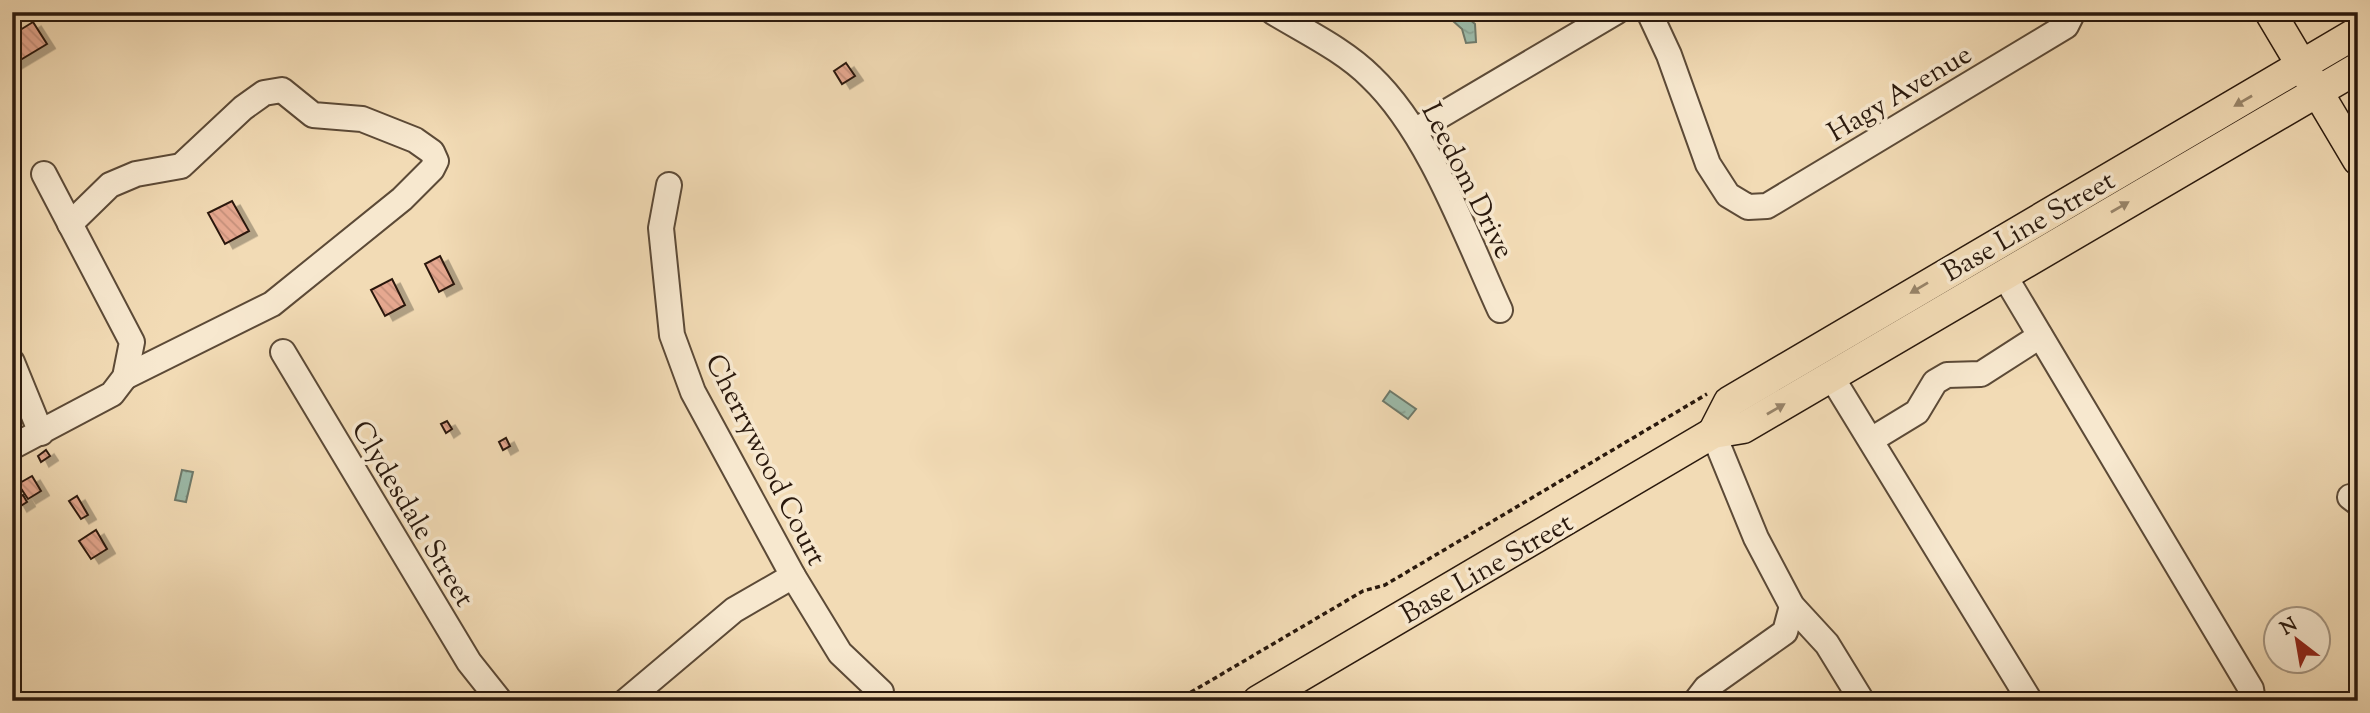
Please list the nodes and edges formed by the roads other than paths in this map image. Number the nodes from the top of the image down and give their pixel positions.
1 (1273, 12) edge
2 (1616, 12) edge
3 (1649, 12) edge
4 (2073, 12) edge
5 (2270, 12) edge
6 (2358, 32) edge
7 (2302, 67) junction
8 (2358, 68) edge
9 (2318, 92) junction
10 (1416, 130) junction
11 (2358, 160) edge
12 (44, 174) dead end
13 (2102, 181) junction
14 (669, 185) dead end
15 (70, 224) junction
16 (2004, 275) junction
17 (1500, 310) dead end
18 (2040, 336) junction
19 (283, 352) dead end
20 (12, 362) edge
21 (1831, 376) junction
22 (125, 377) junction
23 (41, 433) junction
24 (1713, 433) junction
25 (1871, 440) junction
26 (12, 447) edge
27 (793, 576) junction
28 (1792, 606) junction
29 (881, 692) dead end
30 (500, 701) edge
31 (626, 701) edge
32 (1258, 701) edge
33 (1696, 701) edge
34 (1862, 701) edge
35 (2030, 701) edge
36 (2253, 701) edge

1 - 10 street, Leedom Drive
2 - 10 street
3 - 4 street, Hagy Avenue
5 - 7 main road
6 - 7 main road, Base Line Street
7 - 9 main road
7 -> 13 main road, Base Line Street
8 - 9 main road, Base Line Street
9 - 11 main road
16 -> 9 main road, Base Line Street
10 - 17 street, Leedom Drive
12 - 15 street
13 - 16 main road
13 -> 24 main road, Base Line Street
14 - 27 street, Cherrywood Court
15 - 22 street
15 - 22 street
16 - 18 street
16 - 21 main road, Base Line Street
18 - 25 street
18 - 36 street
19 - 30 street, Clydesdale Street
20 - 23 street
24 -> 21 main road, Base Line Street
21 - 25 street
22 - 23 street
23 - 26 street
24 - 28 street
24 - 32 main road, Base Line Street
25 - 35 street
27 - 29 street, Cherrywood Court
27 - 31 street
28 - 33 street
28 - 34 street

